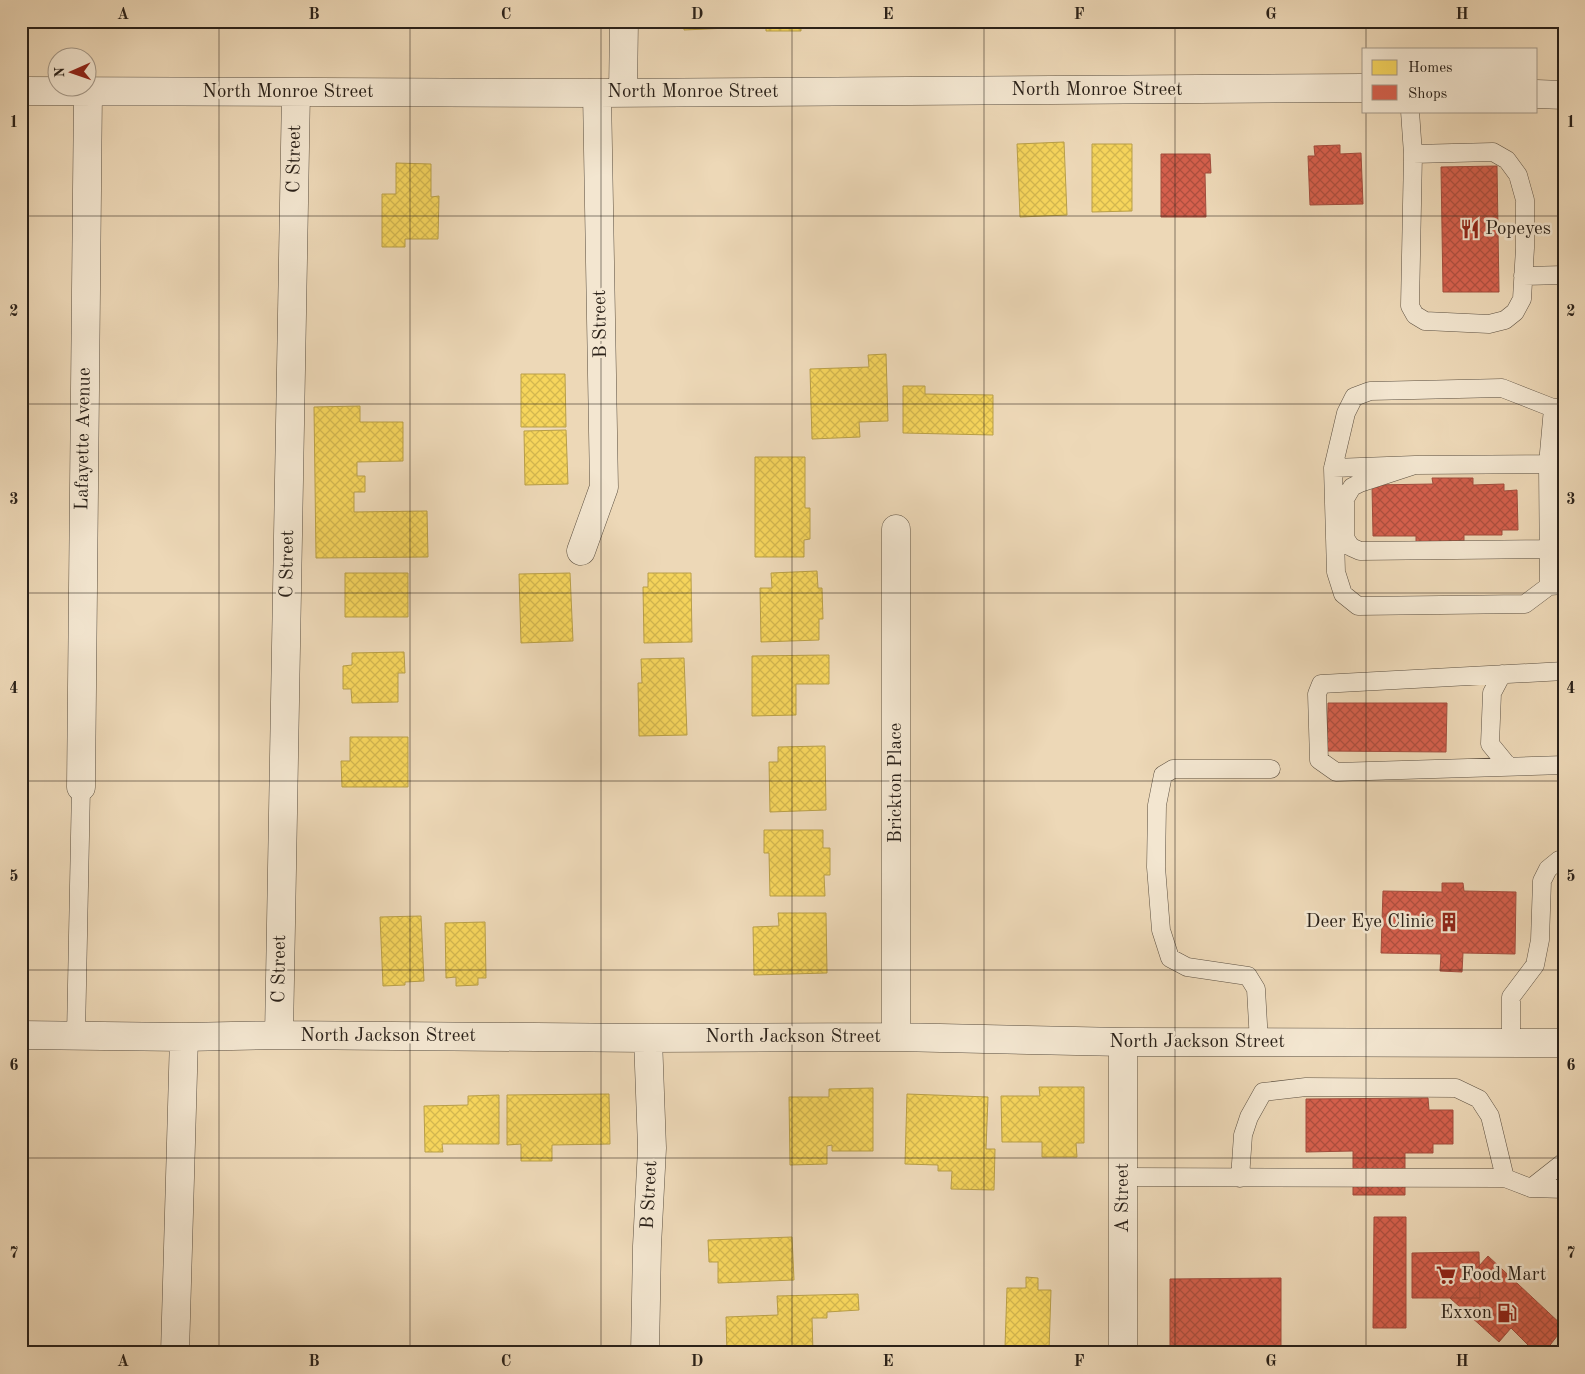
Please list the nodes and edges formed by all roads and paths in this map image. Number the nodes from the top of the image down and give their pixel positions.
1 (624, 21) edge
2 (1362, 88) edge
3 (98, 90) edge
4 (21, 91) edge
5 (48, 91) edge
6 (296, 92) junction
7 (610, 93) junction
8 (1538, 94) edge
9 (1564, 95) edge
10 (88, 98) edge
11 (1410, 112) edge
12 (1413, 154) junction
13 (1564, 275) edge
14 (1523, 276) junction
15 (1558, 408) edge
16 (1548, 464) junction
17 (1415, 465) junction
18 (1333, 468) junction
19 (896, 529) dead end
20 (1549, 549) junction
21 (581, 551) dead end
22 (1556, 585) edge
23 (1564, 671) edge
24 (1502, 674) junction
25 (1564, 765) edge
26 (1508, 766) junction
27 (1271, 769) dead end
28 (81, 787) joint
29 (1564, 860) edge
30 (21, 1035) edge
31 (76, 1035) junction
32 (279, 1035) junction
33 (184, 1037) junction
34 (896, 1037) junction
35 (648, 1038) junction
36 (1123, 1042) junction
37 (1259, 1042) junction
38 (1511, 1042) junction
39 (1564, 1042) edge
40 (1564, 1162) edge
41 (1123, 1178) junction
42 (1240, 1178) junction
43 (1506, 1178) junction
44 (1531, 1188) junction
45 (1564, 1189) edge
46 (175, 1353) edge
47 (645, 1353) edge
48 (1123, 1353) edge

1 - 7 street, B Street
2 - 7 street, North Monroe Street
3 - 6 street, North Monroe Street
4 - 5 street, North Monroe Street
6 - 7 street, North Monroe Street
6 - 32 street, C Street
7 - 21 street, B Street
8 - 9 street
10 - 28 street, Lafayette Avenue
11 - 12 lane
12 - 14 lane
12 - 14 lane
13 - 14 lane
15 - 16 lane
15 - 18 lane
16 - 17 lane
16 - 20 lane
17 - 18 lane
17 - 20 lane
18 - 22 lane
19 - 34 street, Brickton Place
20 - 22 lane
23 - 24 lane
24 - 26 lane
24 - 26 lane
25 - 26 lane
27 - 37 lane
28 - 31 lane
29 - 38 lane
30 - 31 street, North Jackson Street
31 - 33 street, North Jackson Street
32 - 33 street, North Jackson Street
32 - 35 street, North Jackson Street
33 - 46 street
34 - 35 street, North Jackson Street
34 - 36 street, North Jackson Street
35 - 47 street, B Street
36 - 37 street, North Jackson Street
36 - 41 street, A Street
37 - 38 street, North Jackson Street
38 - 39 street, North Jackson Street
40 - 44 lane
41 - 42 lane
41 - 48 street, A Street
42 - 43 lane
42 - 43 lane
43 - 44 lane
44 - 45 lane

